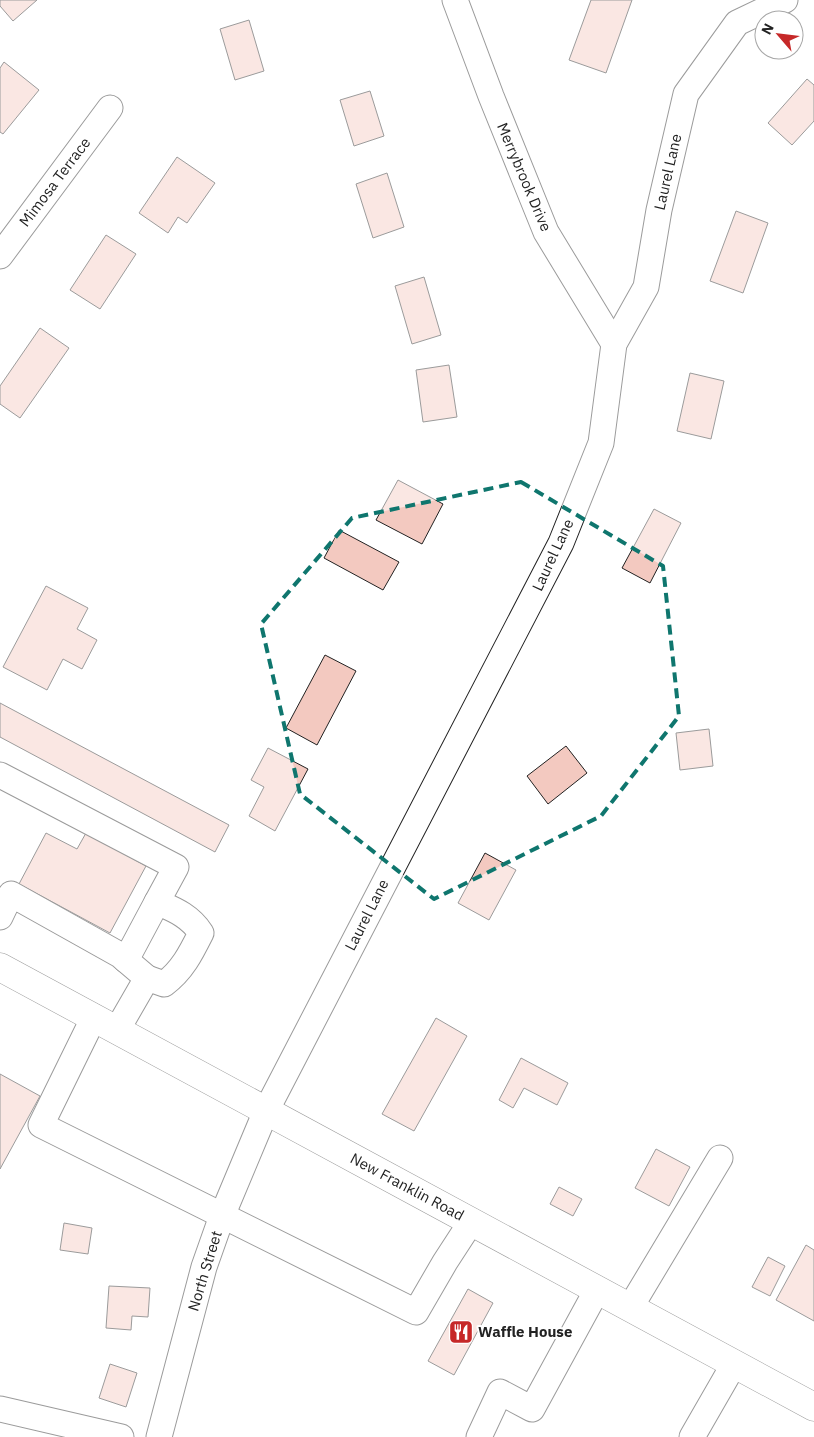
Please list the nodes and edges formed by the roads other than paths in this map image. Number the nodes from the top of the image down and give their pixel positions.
1 (455, 0) edge
2 (785, 0) edge
3 (110, 108) dead end
4 (0, 256) edge
5 (614, 344) junction
6 (0, 775) edge
7 (157, 902) junction
8 (0, 917) edge
9 (126, 960) junction
10 (0, 967) edge
11 (147, 978) junction
12 (105, 1024) junction
13 (266, 1111) junction
14 (720, 1158) dead end
15 (222, 1216) junction
16 (472, 1222) junction
17 (597, 1290) junction
18 (630, 1308) junction
19 (734, 1364) junction
20 (814, 1407) edge
21 (0, 1409) edge
22 (121, 1437) edge
23 (159, 1437) edge
24 (479, 1437) edge
25 (692, 1437) edge

1 - 5 street, Merrybrook Drive
2 - 5 street, Laurel Lane
3 - 4 street, Mimosa Terrace
5 - 13 street, Laurel Lane
6 - 7 street
7 - 9 street
7 - 11 street
8 - 9 street
9 - 11 street
10 - 12 highway, New Franklin Road
11 - 12 street
12 - 13 highway, New Franklin Road
12 - 15 street
13 - 15 street, North Street
13 - 16 highway, New Franklin Road
14 - 18 street
15 - 16 street
15 - 23 street, North Street
16 - 17 highway, New Franklin Road
17 - 18 highway, New Franklin Road
17 - 24 street
18 - 19 highway, New Franklin Road
19 - 20 highway, New Franklin Road
19 - 25 street
21 - 22 street

